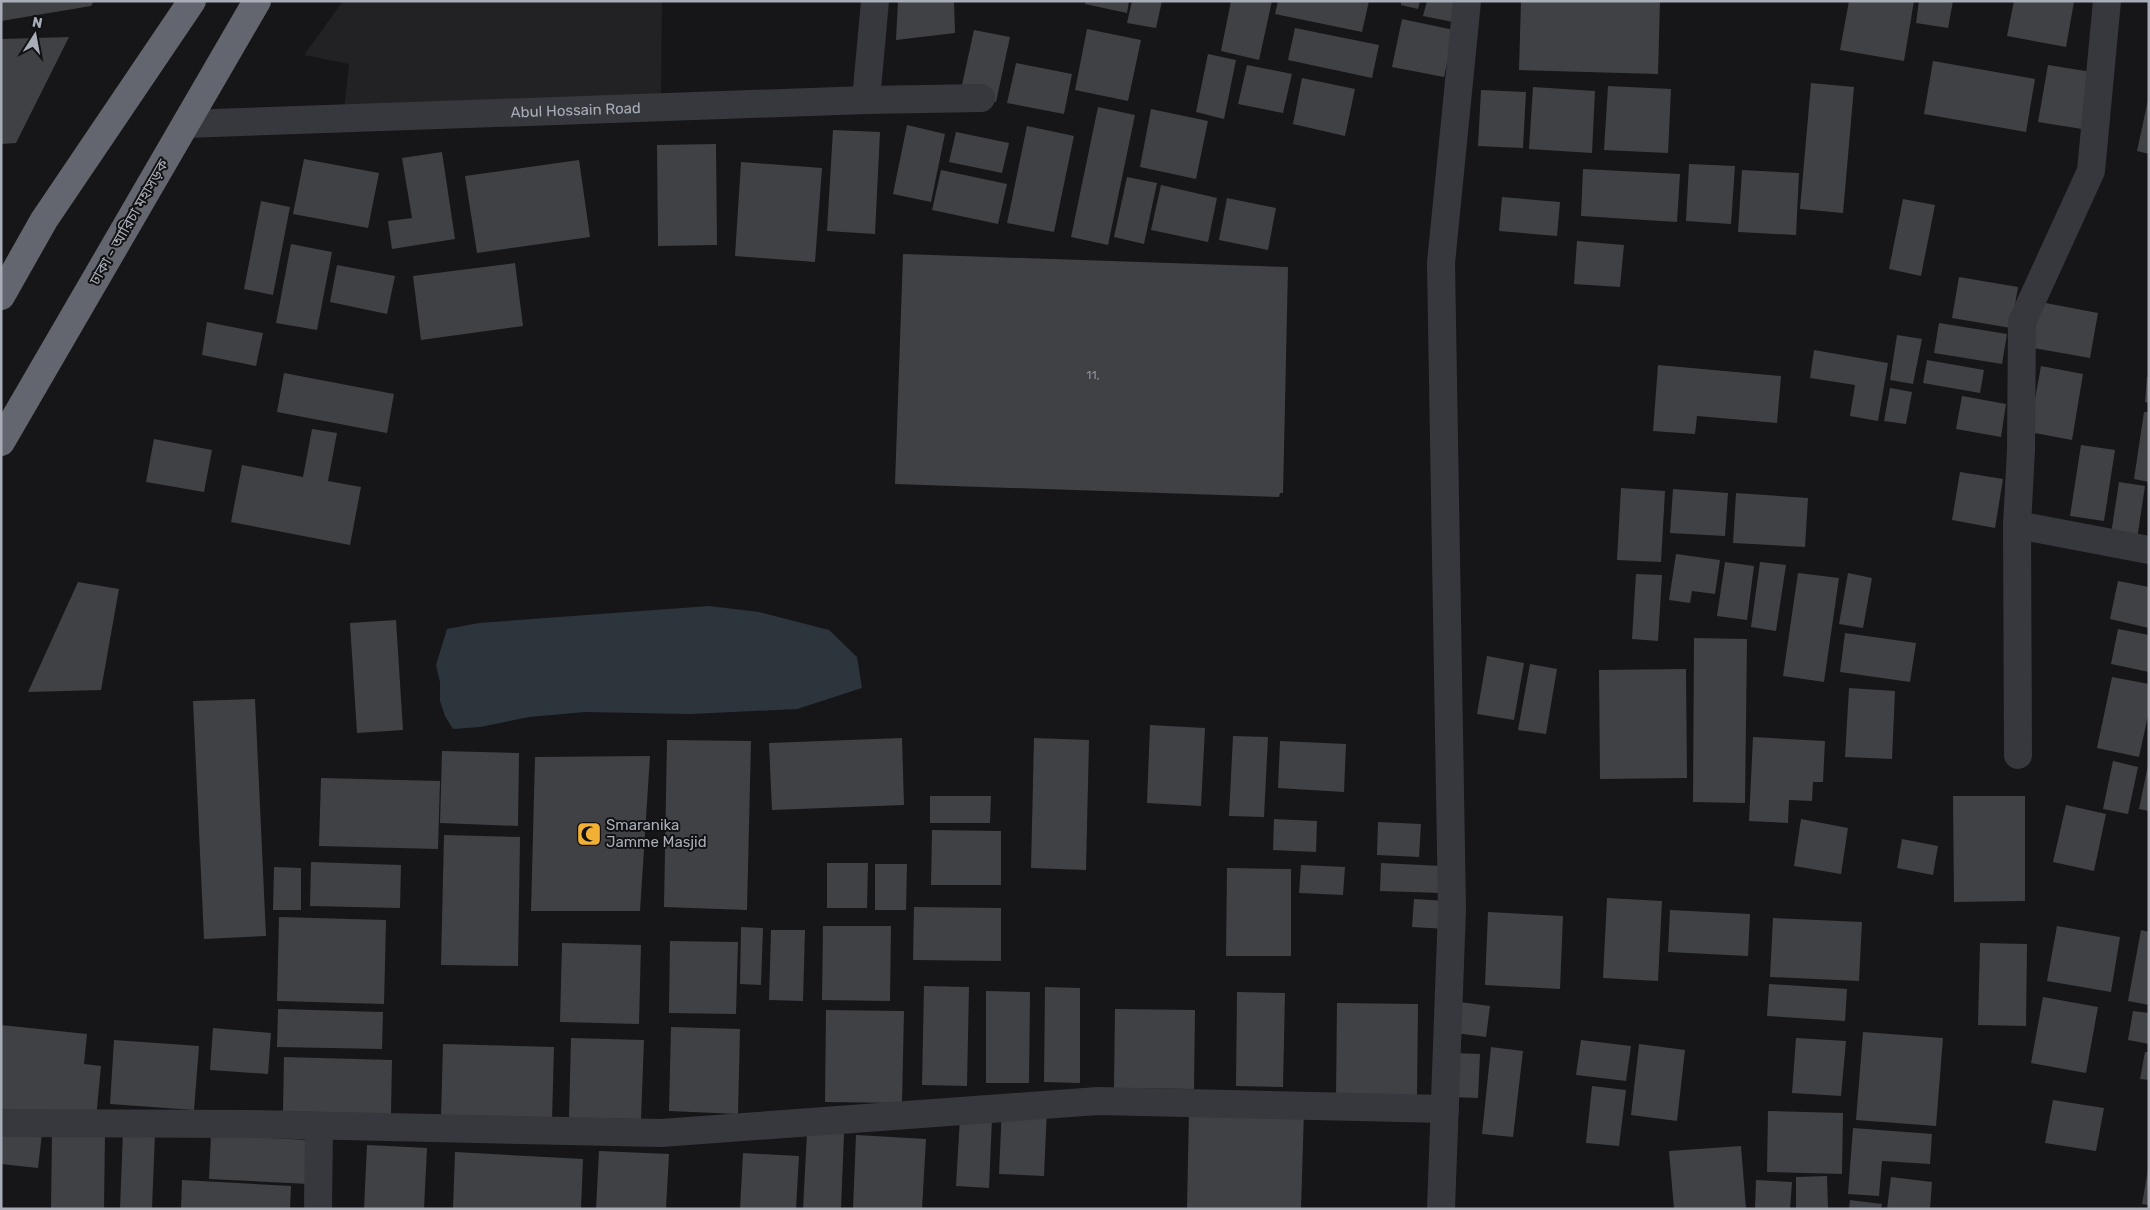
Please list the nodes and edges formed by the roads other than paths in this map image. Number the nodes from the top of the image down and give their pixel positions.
1 (192, 1) edge
2 (258, 1) edge
3 (875, 1) edge
4 (1467, 1) edge
5 (2107, 1) edge
6 (982, 98) dead end
7 (866, 100) junction
8 (186, 124) junction
9 (1, 296) edge
10 (1, 442) edge
11 (2017, 525) junction
12 (2149, 550) edge
13 (2018, 755) dead end
14 (1445, 1109) junction
15 (1, 1123) edge
16 (319, 1126) junction
17 (318, 1209) edge
18 (1441, 1209) edge

1 - 9 highway
2 - 8 highway, ঢাকা - আরিচা মহাসড়ক
3 - 7 street
4 - 14 street
5 - 11 street
6 - 7 street, Abul Hossain Road
7 - 8 street, Abul Hossain Road
8 - 10 highway, ঢাকা - আরিচা মহাসড়ক
11 - 12 street
11 - 13 street
14 - 16 street
14 - 18 street
15 - 16 street
16 - 17 street

